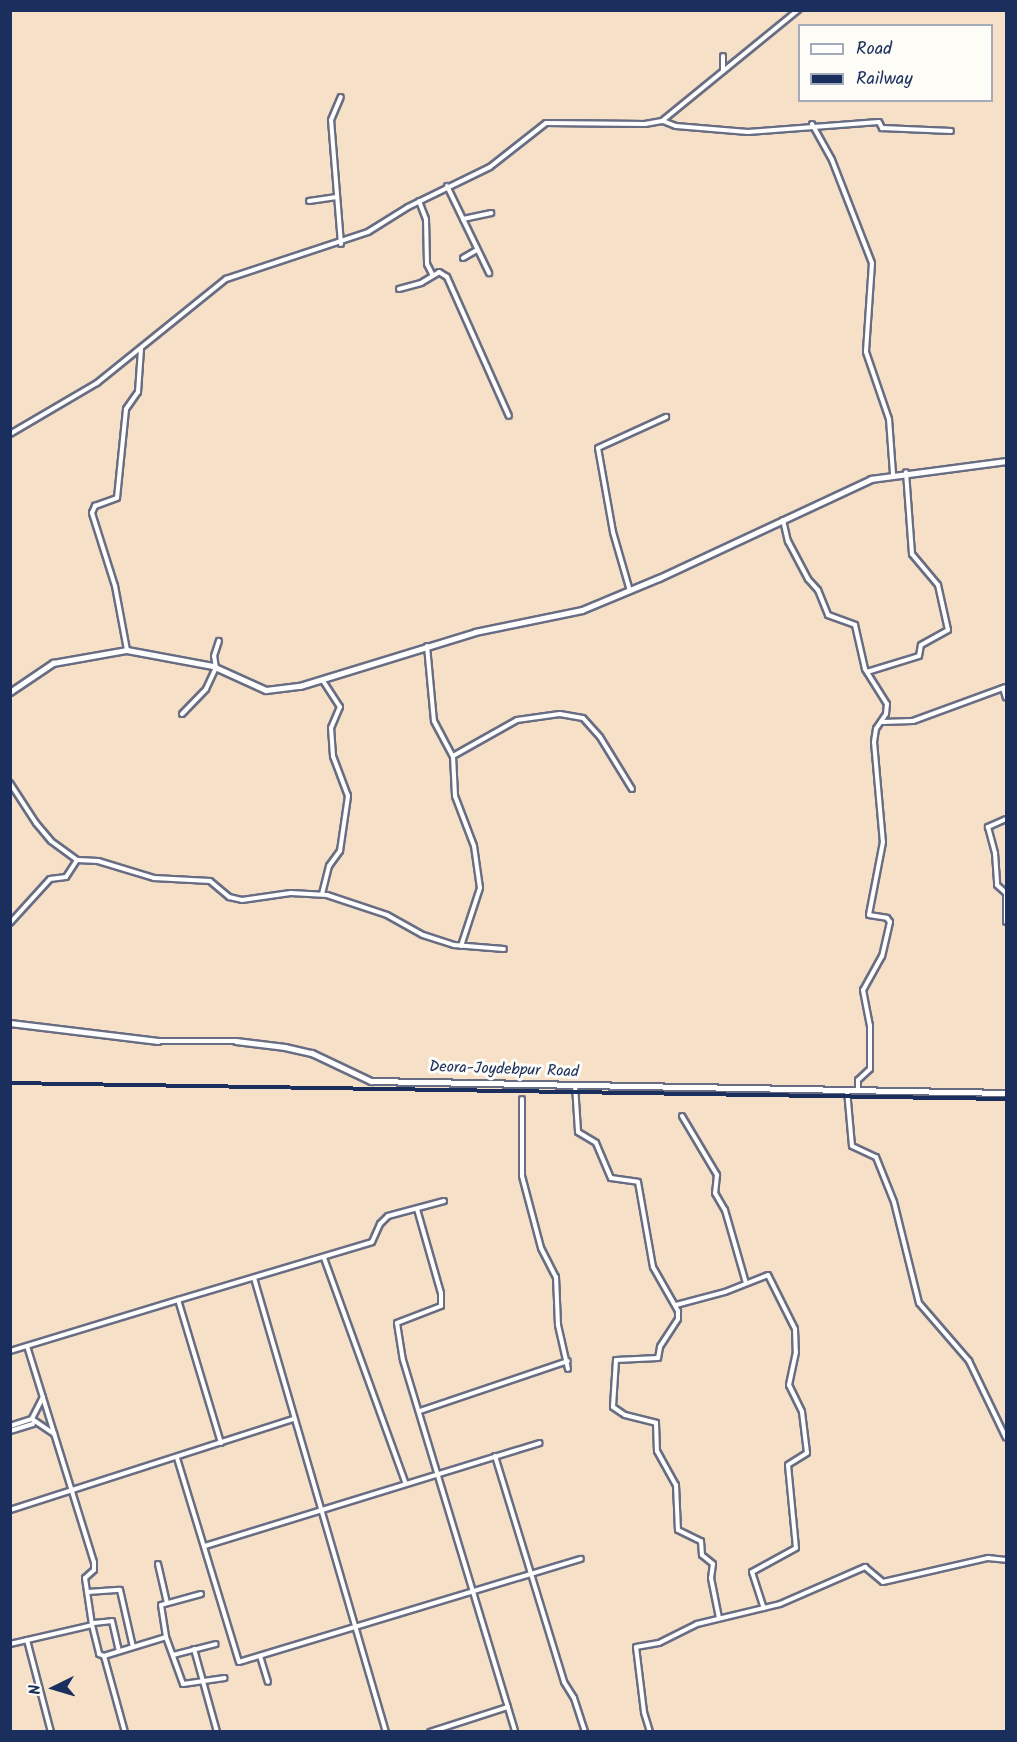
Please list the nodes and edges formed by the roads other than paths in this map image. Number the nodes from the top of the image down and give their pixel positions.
1 (798, 10) edge
2 (723, 56) dead end
3 (723, 71) junction
4 (341, 97) dead end
5 (662, 121) junction
6 (812, 124) junction
7 (951, 131) dead end
8 (447, 186) junction
9 (337, 197) junction
10 (309, 201) dead end
11 (419, 201) junction
12 (491, 213) dead end
13 (463, 219) junction
14 (340, 244) junction
15 (477, 250) junction
16 (463, 258) dead end
17 (489, 273) dead end
18 (432, 274) junction
19 (399, 289) dead end
20 (141, 349) junction
21 (509, 416) dead end
22 (666, 417) dead end
23 (10, 434) edge
24 (1006, 461) edge
25 (906, 472) junction
26 (893, 474) junction
27 (783, 519) junction
28 (630, 591) junction
29 (219, 641) dead end
30 (427, 646) junction
31 (128, 650) junction
32 (216, 668) junction
33 (867, 672) junction
34 (323, 681) junction
35 (1005, 688) edge
36 (10, 692) edge
37 (1006, 698) edge
38 (182, 714) dead end
39 (882, 722) junction
40 (453, 756) junction
41 (10, 783) edge
42 (632, 789) dead end
43 (1006, 819) edge
44 (77, 860) junction
45 (322, 894) junction
46 (1006, 921) edge
47 (10, 923) edge
48 (461, 946) junction
49 (504, 949) dead end
50 (10, 1023) edge
51 (575, 1085) junction
52 (847, 1089) junction
53 (858, 1089) junction
54 (1006, 1093) edge
55 (522, 1099) dead end
56 (682, 1116) dead end
57 (444, 1201) dead end
58 (417, 1209) junction
59 (324, 1258) junction
60 (254, 1278) junction
61 (746, 1283) junction
62 (178, 1300) junction
63 (676, 1305) junction
64 (27, 1346) junction
65 (10, 1351) edge
66 (568, 1361) junction
67 (568, 1369) dead end
68 (43, 1397) junction
69 (420, 1412) junction
70 (293, 1419) junction
71 (33, 1421) junction
72 (10, 1426) edge
73 (10, 1431) edge
74 (54, 1435) junction
75 (1006, 1438) edge
76 (221, 1443) junction
77 (539, 1443) dead end
78 (495, 1456) junction
79 (177, 1458) junction
80 (438, 1474) junction
81 (406, 1484) junction
82 (72, 1490) junction
83 (10, 1510) edge
84 (321, 1511) junction
85 (204, 1546) junction
86 (581, 1559) dead end
87 (1006, 1560) edge
88 (158, 1564) dead end
89 (531, 1574) junction
90 (88, 1592) junction
91 (474, 1592) junction
92 (201, 1594) dead end
93 (167, 1602) junction
94 (764, 1608) junction
95 (718, 1618) junction
96 (93, 1624) junction
97 (356, 1628) junction
98 (166, 1637) junction
99 (27, 1640) junction
100 (10, 1644) edge
101 (216, 1644) dead end
102 (133, 1647) junction
103 (194, 1650) junction
104 (119, 1652) junction
105 (173, 1655) junction
106 (104, 1656) junction
107 (260, 1656) junction
108 (225, 1678) dead end
109 (268, 1682) dead end
110 (204, 1684) junction
111 (508, 1707) junction
112 (51, 1731) edge
113 (125, 1731) edge
114 (217, 1731) edge
115 (386, 1731) edge
116 (430, 1731) edge
117 (515, 1731) edge
118 (585, 1731) edge
119 (650, 1731) edge

1 - 3 street
2 - 3 street
3 - 5 street
4 - 9 street
5 - 6 street
5 - 8 street
6 - 7 street
6 - 26 street
8 - 11 street
8 - 13 street
9 - 10 street
9 - 14 street
11 - 14 street
11 - 18 street
12 - 13 street
13 - 15 street
14 - 20 street
15 - 16 street
15 - 17 street
18 - 19 street
18 - 21 street
20 - 23 street
20 - 31 street
22 - 28 street
24 - 25 street
25 - 26 street
25 - 33 street
26 - 27 street
27 - 28 street
27 - 33 street
28 - 30 street
29 - 32 street
30 - 34 street
30 - 40 street
31 - 32 street
31 - 36 street
32 - 34 street
32 - 38 street
33 - 39 street
34 - 45 street
35 - 37 street
35 - 39 street
39 - 53 street
40 - 42 street
40 - 48 street
41 - 44 street
43 - 46 street
44 - 45 street
44 - 47 street
45 - 48 street
48 - 49 street
50 - 51 street, Deora-Joydebpur Road
51 - 52 street, Deora-Joydebpur Road
51 - 63 street
52 - 53 street, Deora-Joydebpur Road
52 - 75 street
53 - 54 street, Deora-Joydebpur Road
55 - 66 street
56 - 61 street
57 - 58 street
58 - 59 street
58 - 69 street
59 - 60 street
59 - 81 street
60 - 62 street
60 - 70 street
61 - 63 street
61 - 94 street
62 - 64 street
62 - 76 street
63 - 95 street
64 - 65 street
64 - 68 street
66 - 67 street
66 - 69 street
68 - 71 street
68 - 74 street
69 - 80 street
70 - 76 street
70 - 84 street
71 - 72 street
71 - 73 street
71 - 74 street
74 - 82 street
76 - 79 street
77 - 78 street
78 - 80 street
78 - 89 street
79 - 82 street
79 - 85 street
80 - 81 street
80 - 91 street
81 - 84 street
82 - 83 street
82 - 90 street
84 - 85 street
84 - 97 street
85 - 107 street
86 - 89 street
87 - 94 street
88 - 93 street
89 - 91 street
89 - 118 street
90 - 96 street
90 - 102 street
91 - 97 street
91 - 111 street
92 - 93 street
93 - 98 street
94 - 95 street
95 - 119 street
96 - 99 street
96 - 104 street
96 - 106 street
97 - 107 street
97 - 115 street
98 - 102 street
98 - 105 street
99 - 100 street
99 - 112 street
101 - 103 street
102 - 104 street
103 - 105 street
103 - 110 street
104 - 106 street
105 - 110 street
106 - 113 street
107 - 109 street
108 - 110 street
110 - 114 street
111 - 116 street
111 - 117 street

